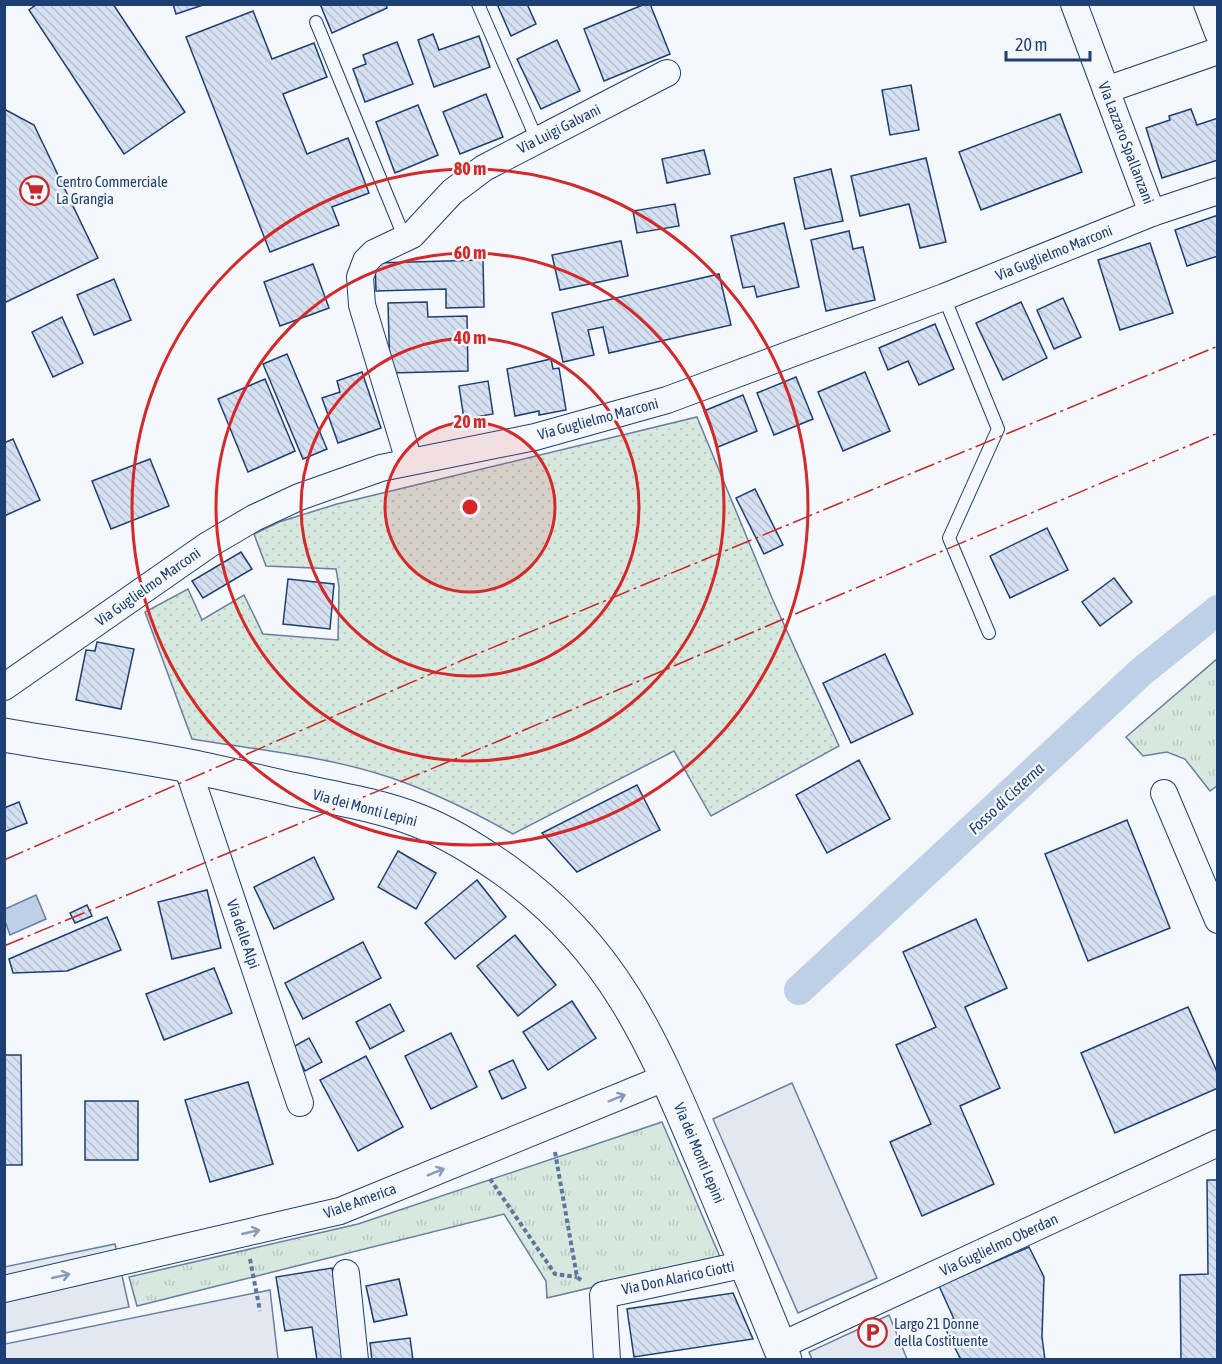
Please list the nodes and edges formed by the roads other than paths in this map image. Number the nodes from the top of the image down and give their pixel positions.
1 (478, 4) edge
2 (1074, 4) edge
3 (1207, 4) edge
4 (316, 22) dead end
5 (1218, 33) edge
6 (1218, 51) edge
7 (667, 73) dead end
8 (1106, 90) junction
9 (537, 140) junction
10 (1218, 190) edge
11 (1152, 213) junction
12 (405, 239) junction
13 (944, 297) junction
14 (410, 461) junction
15 (989, 633) dead end
16 (4, 687) edge
17 (4, 735) edge
18 (187, 766) junction
19 (1164, 793) dead end
20 (1218, 920) edge
21 (667, 1077) junction
22 (300, 1103) dead end
23 (1218, 1143) edge
24 (746, 1264) junction
25 (346, 1273) dead end
26 (4, 1289) edge
27 (783, 1353) edge
28 (355, 1359) edge
29 (608, 1359) edge

1 - 9 lane
2 - 8 street, Via Lazzaro Spallanzani
3 - 5 street
4 - 12 lane
6 - 8 street
7 - 9 street, Via Luigi Galvani
8 - 11 street, Via Lazzaro Spallanzani
9 - 12 street, Via Luigi Galvani
10 - 11 street, Via Guglielmo Marconi
11 - 13 street, Via Guglielmo Marconi
12 - 14 street, Via Luigi Galvani
13 - 14 street, Via Guglielmo Marconi
13 - 15 lane
14 - 16 street, Via Guglielmo Marconi
17 - 18 street, Via dei Monti Lepini
18 - 21 street, Via dei Monti Lepini
18 - 22 street, Via delle Alpi
19 - 20 street
21 - 24 street, Via dei Monti Lepini
26 -> 21 street, Viale America
23 - 27 street, Via Guglielmo Oberdan
24 - 27 street, Via dei Monti Lepini
24 - 29 street, Via Don Alarico Ciotti
25 - 28 street

